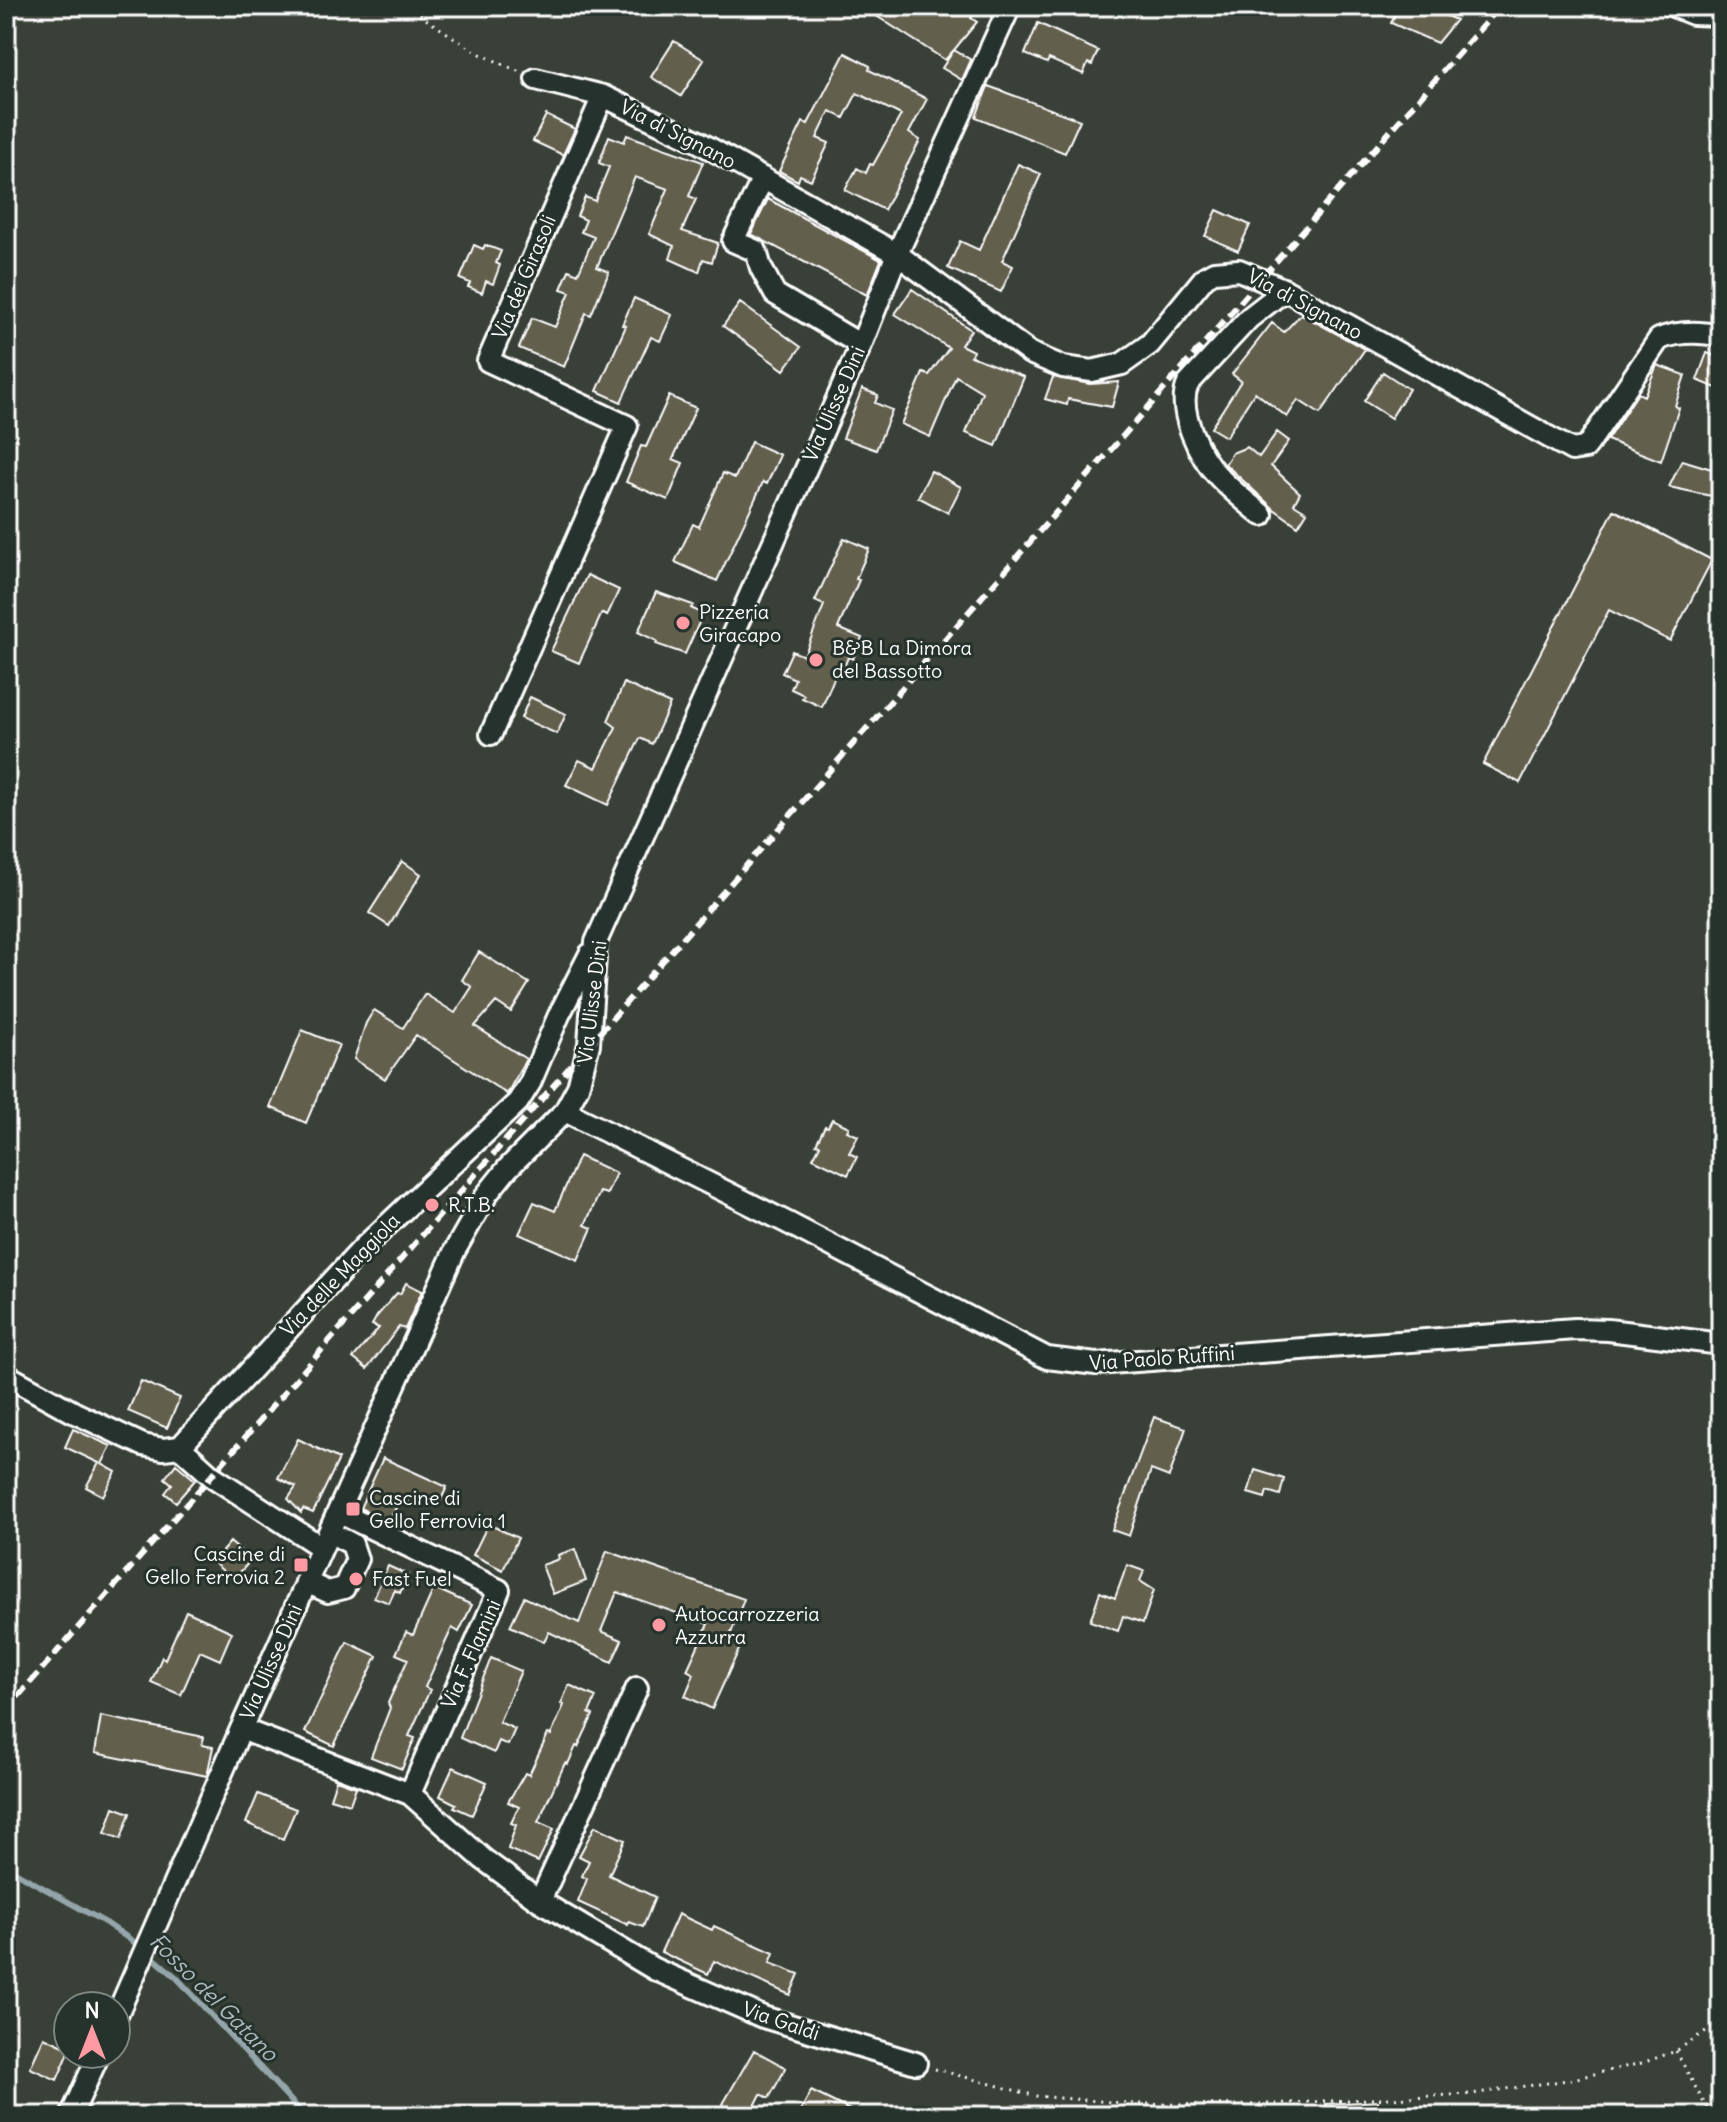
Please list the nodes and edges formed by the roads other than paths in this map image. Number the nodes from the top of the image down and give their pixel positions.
1 (1010, 6) edge
2 (1673, 6) edge
3 (1721, 15) edge
4 (536, 79) road end
5 (603, 96) junction
6 (763, 178) junction
7 (897, 254) junction
8 (1285, 290) junction
9 (1721, 336) edge
10 (861, 345) junction
11 (1262, 515) dead end
12 (491, 734) dead end
13 (596, 942) junction
14 (565, 1111) junction
15 (1721, 1344) edge
16 (6, 1375) edge
17 (180, 1447) junction
18 (338, 1512) junction
19 (325, 1539) junction
20 (306, 1582) junction
21 (637, 1688) dead end
22 (241, 1729) junction
23 (410, 1794) junction
24 (540, 1901) junction
25 (128, 1990) edge
26 (916, 2063) road end
27 (92, 2070) edge
28 (71, 2116) edge

1 - 7 street, Via Ulisse Dini
2 - 3 street
4 - 5 street, Via di Signano
5 - 6 street, Via di Signano
5 - 12 street, Via dei Girasoli
6 - 7 street, Via di Signano
6 - 10 street
7 - 8 street, Via di Signano
7 - 10 street, Via Ulisse Dini
8 - 9 street, Via di Signano
8 - 11 street
10 - 13 street, Via Ulisse Dini
13 - 14 street, Via Ulisse Dini
13 - 17 street, Via delle Maggiola
14 - 15 street, Via Paolo Ruffini
14 - 18 street, Via Ulisse Dini
16 - 17 street
17 - 19 street
18 - 19 street, Via Ulisse Dini
18 - 23 street, Via F. Flamini
19 - 20 street, Via Ulisse Dini
19 - 20 street
20 - 22 street, Via Ulisse Dini
21 - 24 street
22 - 23 street, Via Galdi
22 - 25 street, Via Ulisse Dini
23 - 24 street, Via Galdi
24 - 26 street, Via Galdi
27 - 28 street

